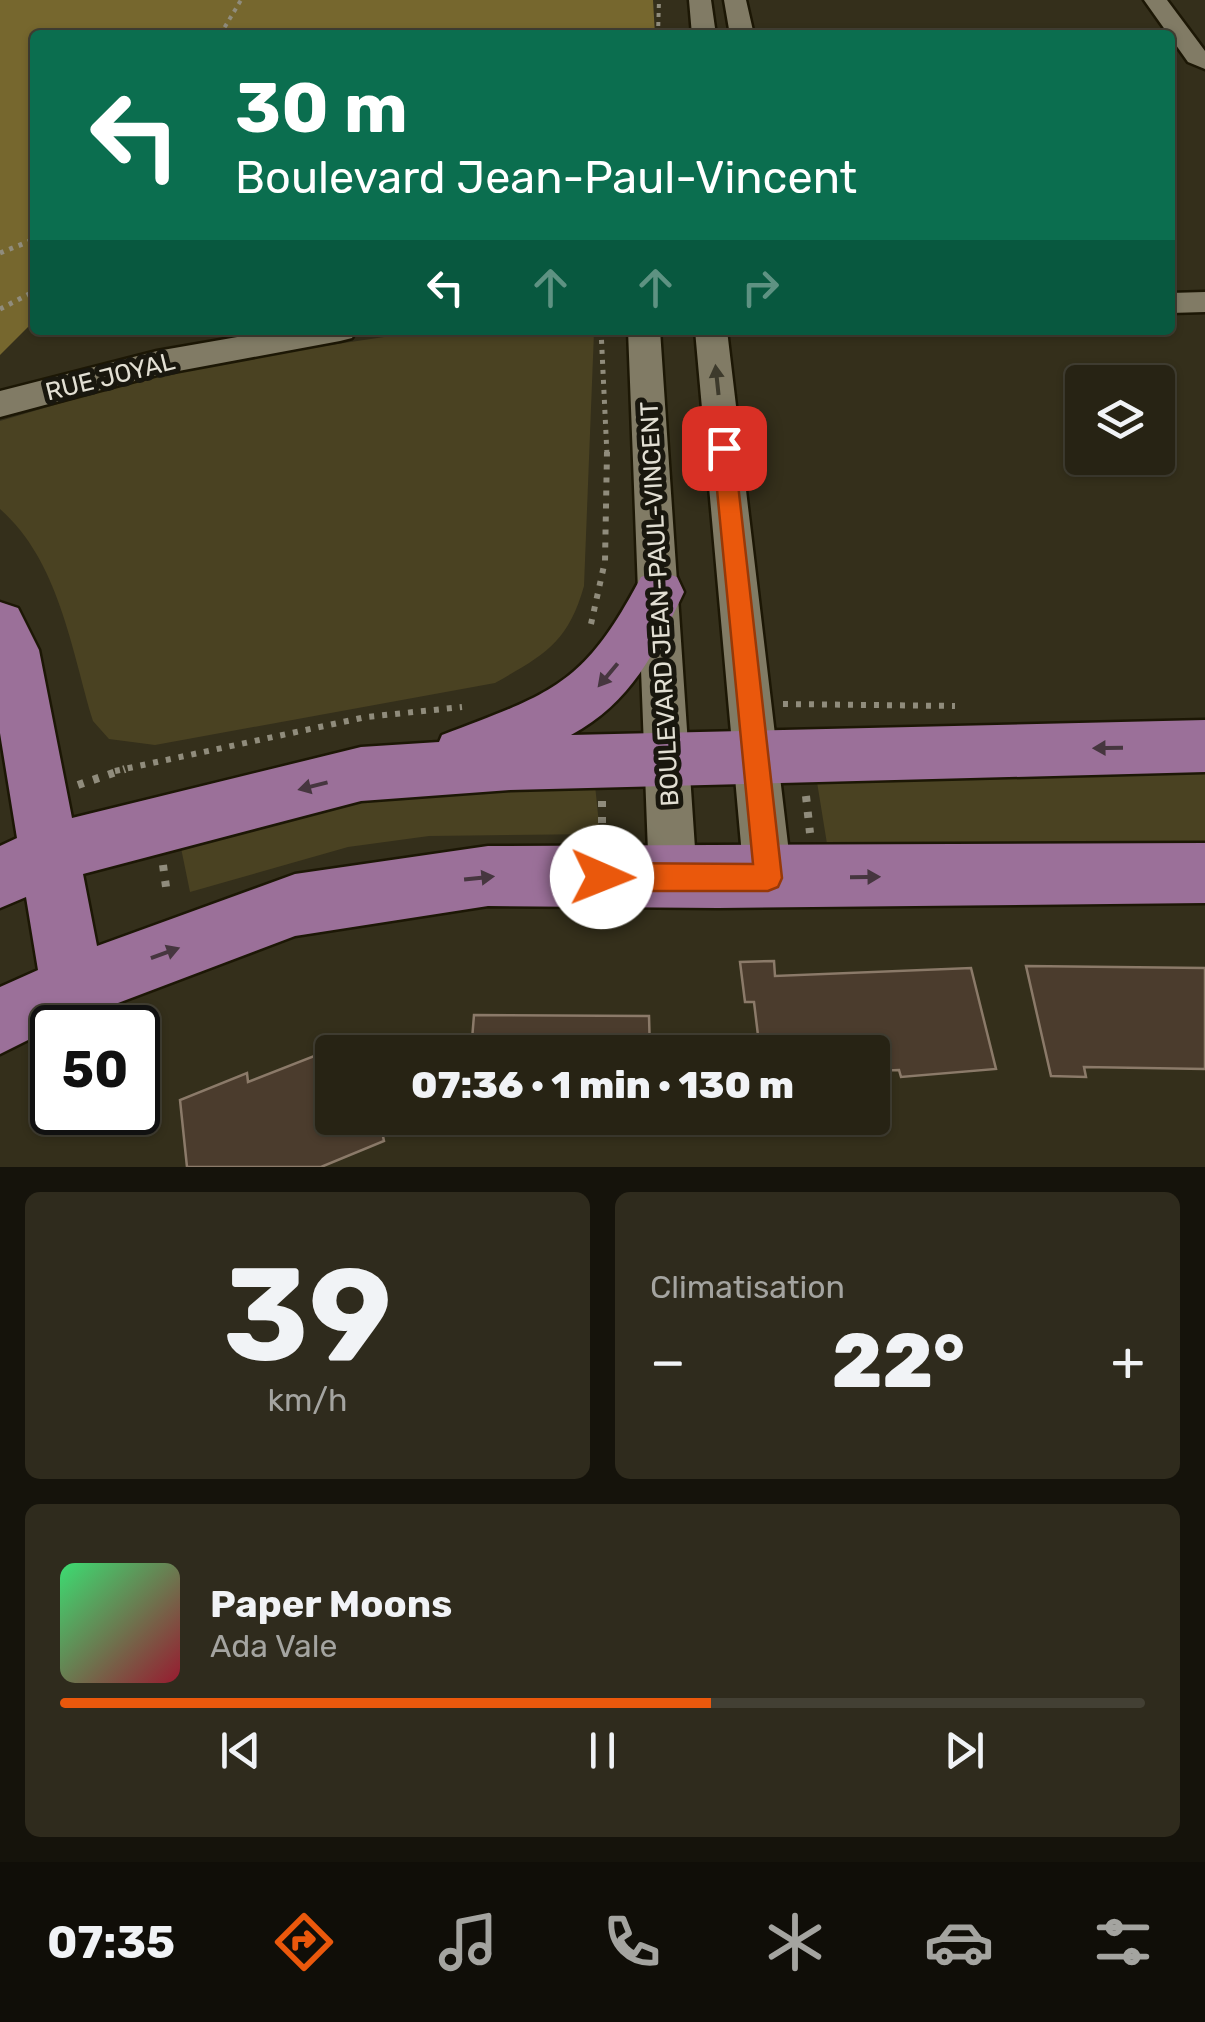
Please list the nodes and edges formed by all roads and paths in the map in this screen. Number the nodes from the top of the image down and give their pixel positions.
1 (241, 0) edge
2 (659, 0) edge
3 (700, 0) edge
4 (735, 0) edge
5 (1156, 0) edge
6 (223, 30) edge
7 (658, 30) edge
8 (703, 30) edge
9 (741, 30) edge
10 (1199, 75) edge
11 (30, 241) edge
12 (0, 253) edge
13 (30, 293) edge
14 (1205, 302) edge
15 (1175, 303) edge
16 (0, 308) edge
17 (312, 335) edge
18 (601, 335) edge
19 (644, 335) edge
20 (712, 335) edge
21 (0, 404) edge
22 (659, 592) junction
23 (0, 624) edge
24 (582, 637) dead end
25 (472, 705) dead end
26 (974, 707) dead end
27 (754, 729) junction
28 (1205, 746) edge
29 (669, 759) junction
30 (409, 771) junction
31 (602, 790) dead end
32 (805, 790) dead end
33 (602, 833) dead end
34 (29, 844) edge
35 (161, 854) dead end
36 (789, 862) junction
37 (1205, 873) edge
38 (673, 878) junction
39 (167, 894) dead end
40 (74, 986) junction
41 (0, 1021) edge

1 - 6 path
2 - 7 path
3 - 8 street
4 - 9 street
5 - 10 street
11 - 12 path
13 - 16 path
14 - 15 street
17 - 21 street, RUE JOYAL
18 - 24 path, BOULEVARD JEAN-PAUL-VINCENT
19 - 22 street, BOULEVARD JEAN-PAUL-VINCENT
27 -> 20 street
22 - 29 street, BOULEVARD JEAN-PAUL-VINCENT
22 -> 30 main road
23 - 34 main road
25 - 34 path
26 - 27 path
28 -> 27 main road
27 - 29 main road
27 - 36 street
29 - 30 main road
29 - 38 street, BOULEVARD JEAN-PAUL-VINCENT
30 -> 34 main road
31 - 33 path
32 - 36 path
34 - 40 main road
35 - 39 path
36 -> 37 main road
36 - 38 main road
40 -> 38 main road
40 - 41 main road

